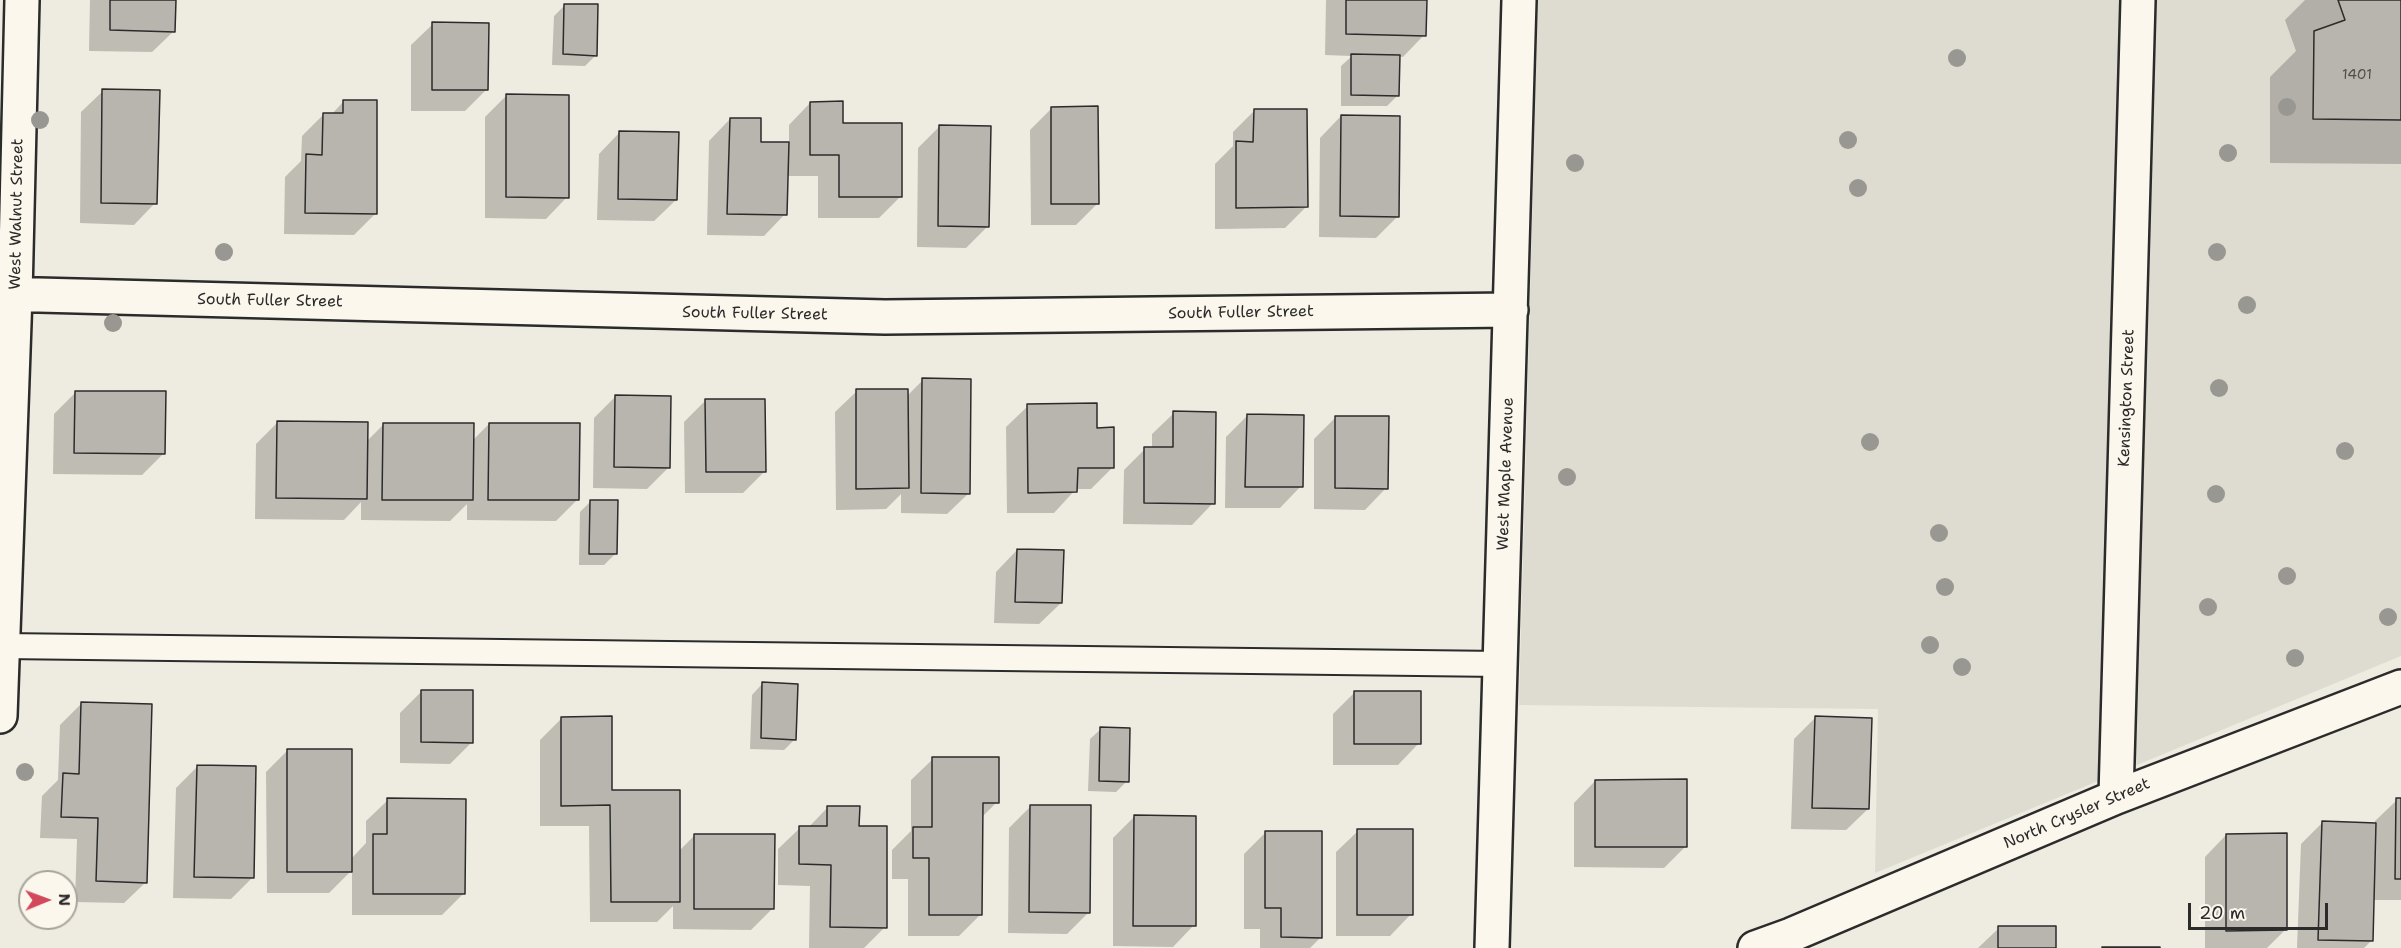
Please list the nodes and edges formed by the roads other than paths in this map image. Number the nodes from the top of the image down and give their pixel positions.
1 (22, 0) edge
2 (1519, 0) edge
3 (2138, 0) edge
4 (7, 295) edge
5 (1511, 310) junction
6 (3, 646) junction
7 (1501, 663) junction
8 (2401, 687) edge
9 (0, 716) edge
10 (2116, 796) junction
11 (1492, 948) edge
12 (1755, 948) edge

1 - 4 street, West Walnut Street
2 - 5 street, West Maple Avenue
3 - 10 street, Kensington Street
4 - 5 street, South Fuller Street
4 - 6 street, West Walnut Street
5 - 7 street, West Maple Avenue
6 - 7 lane
6 - 9 street, West Walnut Street
7 - 11 street, West Maple Avenue
8 - 10 street, North Crysler Street
10 - 12 street, North Crysler Street

